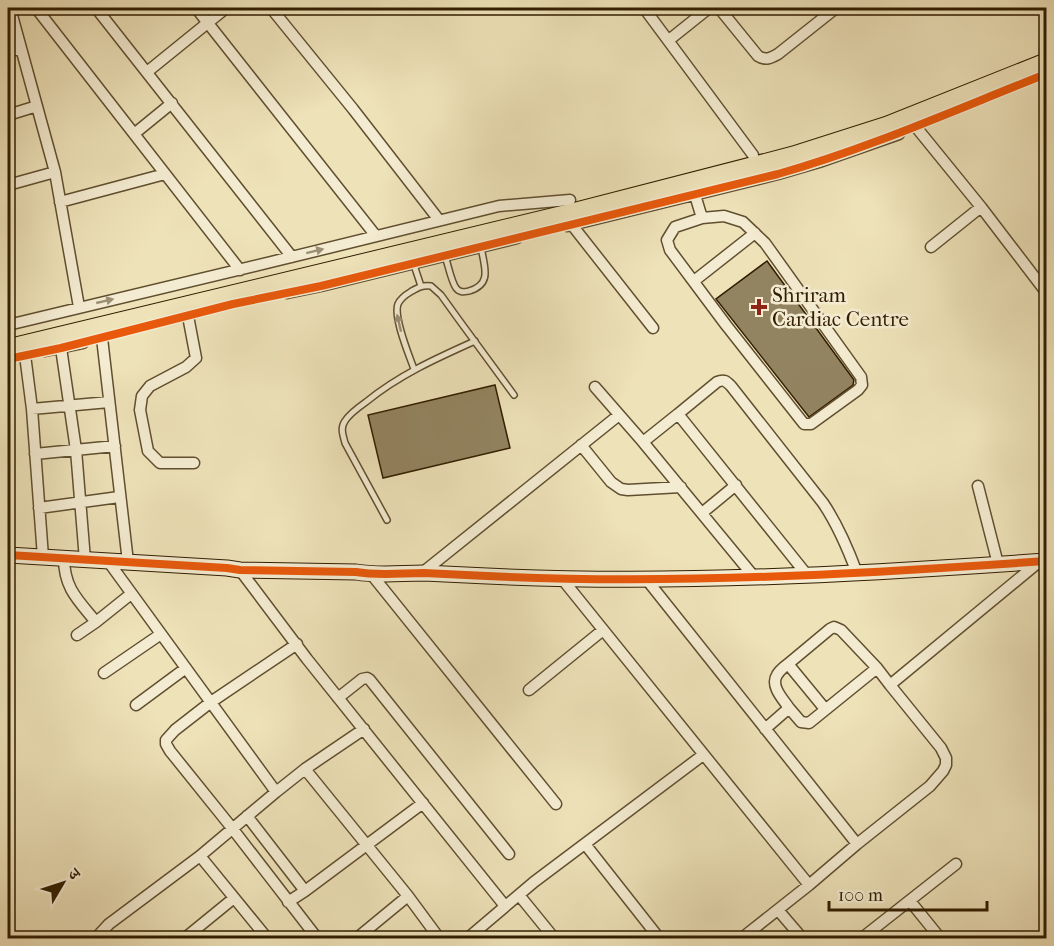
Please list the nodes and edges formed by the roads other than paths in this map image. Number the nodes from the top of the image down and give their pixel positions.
1 (10, 8) edge
2 (36, 8) edge
3 (196, 8) edge
4 (226, 8) edge
5 (272, 8) edge
6 (644, 8) edge
7 (709, 8) edge
8 (719, 8) edge
9 (817, 8) edge
10 (836, 8) edge
11 (99, 9) edge
12 (825, 17) junction
13 (208, 22) junction
14 (669, 40) junction
15 (21, 49) junction
16 (1047, 50) edge
17 (8, 51) edge
18 (1047, 64) edge
19 (147, 72) junction
20 (1047, 74) edge
21 (172, 104) junction
22 (37, 106) junction
23 (8, 115) edge
24 (916, 127) junction
25 (134, 134) junction
26 (753, 155) junction
27 (55, 172) junction
28 (165, 174) junction
29 (8, 185) edge
30 (695, 195) junction
31 (570, 200) junction
32 (60, 202) junction
33 (981, 207) junction
34 (702, 218) junction
35 (440, 220) junction
36 (572, 225) junction
37 (754, 234) junction
38 (376, 236) junction
39 (480, 242) junction
40 (931, 247) dead end
41 (446, 256) junction
42 (292, 257) junction
43 (412, 258) junction
44 (240, 270) junction
45 (694, 281) junction
46 (421, 286) junction
47 (1047, 292) edge
48 (79, 307) junction
49 (188, 316) junction
50 (8, 325) edge
51 (653, 328) dead end
52 (8, 337) edge
53 (102, 338) junction
54 (475, 341) junction
55 (61, 348) junction
56 (16, 353) edge
57 (8, 360) edge
58 (414, 369) junction
59 (595, 387) dead end
60 (514, 395) dead end
61 (109, 402) junction
62 (69, 405) junction
63 (32, 409) junction
64 (678, 414) junction
65 (619, 415) junction
66 (643, 442) junction
67 (115, 446) junction
68 (581, 446) junction
69 (75, 450) junction
70 (35, 454) junction
71 (194, 463) dead end
72 (736, 485) junction
73 (978, 486) dead end
74 (681, 487) junction
75 (119, 497) junction
76 (80, 502) junction
77 (39, 508) junction
78 (702, 513) junction
79 (387, 520) dead end
80 (8, 555) edge
81 (43, 557) junction
82 (63, 558) junction
83 (85, 560) junction
84 (108, 561) junction
85 (1043, 561) edge
86 (128, 562) junction
87 (998, 564) junction
88 (240, 570) junction
89 (422, 573) junction
90 (858, 573) junction
91 (372, 575) junction
92 (807, 575) junction
93 (755, 578) junction
94 (563, 580) junction
95 (647, 580) junction
96 (131, 594) junction
97 (96, 622) junction
98 (603, 630) junction
99 (161, 634) junction
100 (77, 635) dead end
101 (297, 644) junction
102 (788, 664) junction
103 (186, 668) junction
104 (877, 668) junction
105 (104, 673) dead end
106 (890, 685) junction
107 (529, 690) dead end
108 (338, 698) junction
109 (211, 702) junction
110 (136, 705) dead end
111 (789, 708) junction
112 (825, 709) junction
113 (364, 729) junction
114 (765, 729) junction
115 (703, 754) junction
116 (305, 769) junction
117 (276, 792) junction
118 (423, 803) junction
119 (556, 804) dead end
120 (247, 816) junction
121 (232, 828) junction
122 (585, 844) junction
123 (857, 844) junction
124 (367, 845) junction
125 (509, 854) dead end
126 (200, 856) junction
127 (956, 864) dead end
128 (809, 885) junction
129 (305, 891) junction
130 (519, 895) junction
131 (408, 896) junction
132 (234, 898) junction
133 (910, 901) junction
134 (288, 902) junction
135 (505, 906) junction
136 (778, 910) junction
137 (876, 934) edge
138 (471, 938) edge
139 (96, 939) edge
140 (185, 939) edge
141 (267, 939) edge
142 (317, 939) edge
143 (357, 939) edge
144 (439, 939) edge
145 (554, 939) edge
146 (659, 939) edge
147 (742, 939) edge
148 (802, 939) edge
149 (862, 939) edge
150 (940, 939) edge

1 - 15 street
2 - 25 street
3 - 13 street
4 - 13 street
5 - 35 street
6 - 14 street
7 - 14 street
8 - 12 street
9 - 12 street
10 - 12 street
11 - 19 street
13 - 19 street
13 - 38 street
14 - 26 street
15 - 17 street
15 - 22 street
16 - 26 highway
18 - 39 highway
19 - 21 street
20 - 24 street
21 - 25 street
21 - 42 street
22 - 23 street
22 - 27 street
24 - 30 street
24 - 33 street
25 - 28 street
26 - 31 highway
27 - 29 street
27 - 32 street
28 - 32 street
28 - 44 street
30 - 34 street
30 - 36 street
31 - 35 street
31 - 52 highway
32 - 48 street
33 - 40 street
33 - 47 street
34 - 37 street
34 - 45 street
35 - 38 street
36 - 39 street
36 - 51 street
37 - 45 street
37 - 45 street
42 -> 38 street
39 - 41 street
39 - 41 lane
39 - 43 highway
41 - 43 street
42 - 44 street
43 - 46 lane
43 - 49 street
43 - 56 highway
48 -> 44 street
46 - 54 lane
58 -> 46 lane
48 - 50 street
49 - 53 street
49 - 71 street
53 - 55 street
53 - 61 street
54 - 58 lane
54 - 60 lane
55 - 56 street
55 - 62 street
56 - 57 street
56 - 63 street
58 - 79 lane
59 - 65 street
61 - 62 street
61 - 67 street
62 - 63 street
62 - 69 street
63 - 70 street
64 - 66 street
64 - 72 street
64 - 90 street
65 - 66 street
65 - 68 street
66 - 74 street
67 - 69 street
67 - 75 street
68 - 74 street
68 - 89 street
69 - 70 street
69 - 76 street
70 - 77 street
72 - 78 street
72 - 92 street
73 - 87 street
74 - 78 street
75 - 76 street
75 - 86 street
76 - 77 street
76 - 83 street
77 - 81 street
78 - 93 street
80 - 81 street
81 - 82 street
82 - 83 street
82 - 97 street
83 - 84 street
84 - 86 street
84 - 96 street
85 - 87 street
85 - 106 street
86 - 88 street
87 - 90 street
88 - 91 street
88 - 101 street
89 - 91 street
89 - 94 street
90 - 92 street
91 - 119 street
92 - 93 street
93 - 95 street
94 - 95 street
94 - 98 street
95 - 114 street
96 - 97 street
96 - 99 street
97 - 100 street
98 - 107 street
98 - 115 street
99 - 103 street
99 - 105 street
101 - 108 street
101 - 109 street
102 - 104 street
102 - 111 street
102 - 112 street
103 - 109 street
103 - 110 street
104 - 106 street
104 - 112 street
106 - 123 street
108 - 113 street
108 - 125 street
109 - 117 street
109 - 121 street
111 - 112 street
111 - 114 street
113 - 116 street
113 - 118 street
114 - 123 street
115 - 122 street
115 - 128 street
116 - 117 street
116 - 124 street
117 - 120 street
118 - 124 street
118 - 135 street
120 - 121 street
120 - 129 street
121 - 126 street
121 - 134 street
122 - 130 street
122 - 146 street
123 - 128 street
124 - 129 street
124 - 131 street
126 - 132 street
126 - 139 street
127 - 133 street
128 - 136 street
129 - 134 street
130 - 135 street
130 - 145 street
131 - 143 street
131 - 144 street
132 - 140 street
132 - 141 street
133 - 137 street
133 - 150 street
134 - 142 street
135 - 138 street
136 - 147 street
136 - 148 street
137 - 149 street

